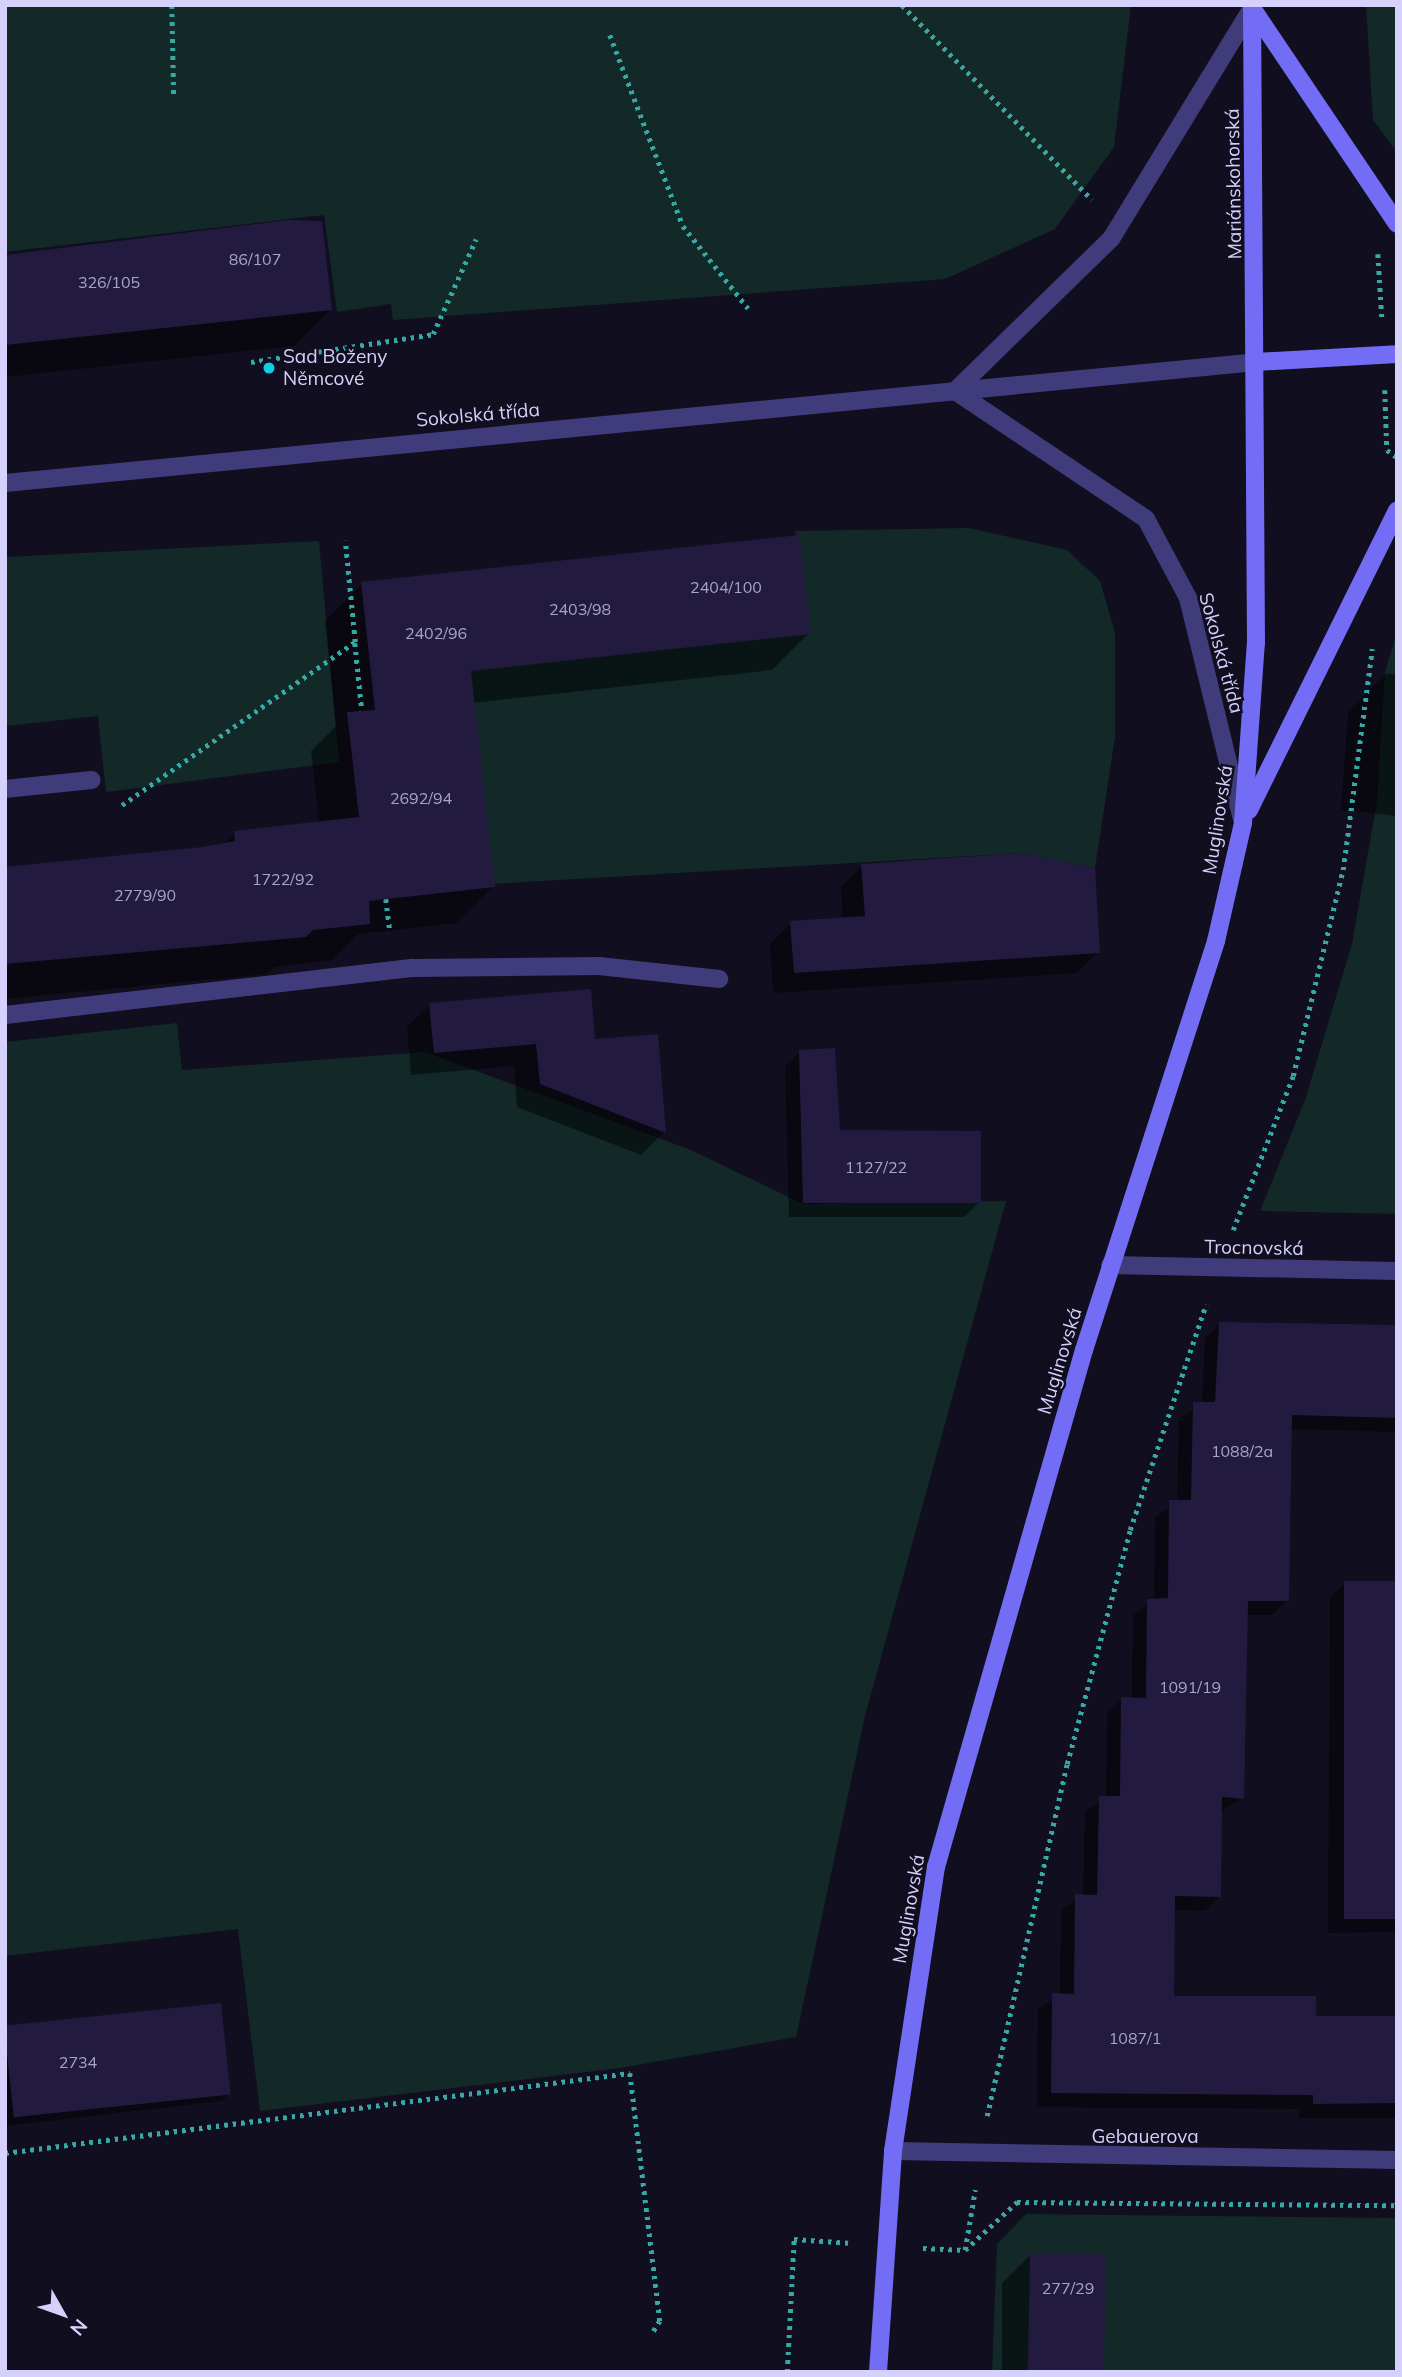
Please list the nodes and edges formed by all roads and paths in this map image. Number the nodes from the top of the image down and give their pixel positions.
1 (172, 5) edge
2 (902, 5) edge
3 (1252, 7) edge
4 (610, 35) dead end
5 (174, 98) dead end
6 (1094, 202) dead end
7 (1397, 224) edge
8 (476, 239) dead end
9 (748, 307) dead end
10 (1397, 354) edge
11 (251, 362) dead end
12 (1256, 362) junction
13 (955, 391) junction
14 (1387, 450) dead end
15 (1397, 457) edge
16 (5, 483) edge
17 (1397, 511) edge
18 (345, 540) dead end
19 (1375, 635) dead end
20 (355, 642) junction
21 (362, 711) dead end
22 (92, 780) dead end
23 (5, 789) edge
24 (109, 806) dead end
25 (1242, 823) junction
26 (719, 979) dead end
27 (5, 1015) edge
28 (1110, 1265) junction
29 (1218, 1269) junction
30 (1397, 1271) edge
31 (893, 2151) junction
32 (5, 2153) edge
33 (980, 2157) junction
34 (1397, 2160) edge
35 (1397, 2205) edge
36 (794, 2239) dead end
37 (652, 2334) dead end
38 (787, 2372) edge
39 (878, 2372) edge

1 - 5 path
2 - 6 path
3 - 7 main road
3 - 12 main road, Mariánskohorská
3 - 13 street
4 - 9 path
8 - 11 path
10 - 12 main road, Sokolská třída
12 - 13 street, Sokolská třída
12 - 25 main road, Muglinovská
13 - 16 street, Sokolská třída
13 - 25 street, Sokolská třída
14 - 15 path
17 - 25 main road
18 - 20 path
19 - 29 path
20 - 21 path
20 - 24 path
22 - 23 street
25 - 28 main road, Muglinovská
26 - 27 street
28 - 29 street, Trocnovská
28 - 31 main road, Muglinovská
29 - 30 street, Trocnovská
29 - 33 path
31 - 33 street, Gebauerova
31 - 39 main road, Muglinovská
32 - 37 path
33 - 34 street, Gebauerova
33 - 35 path
36 - 38 path

